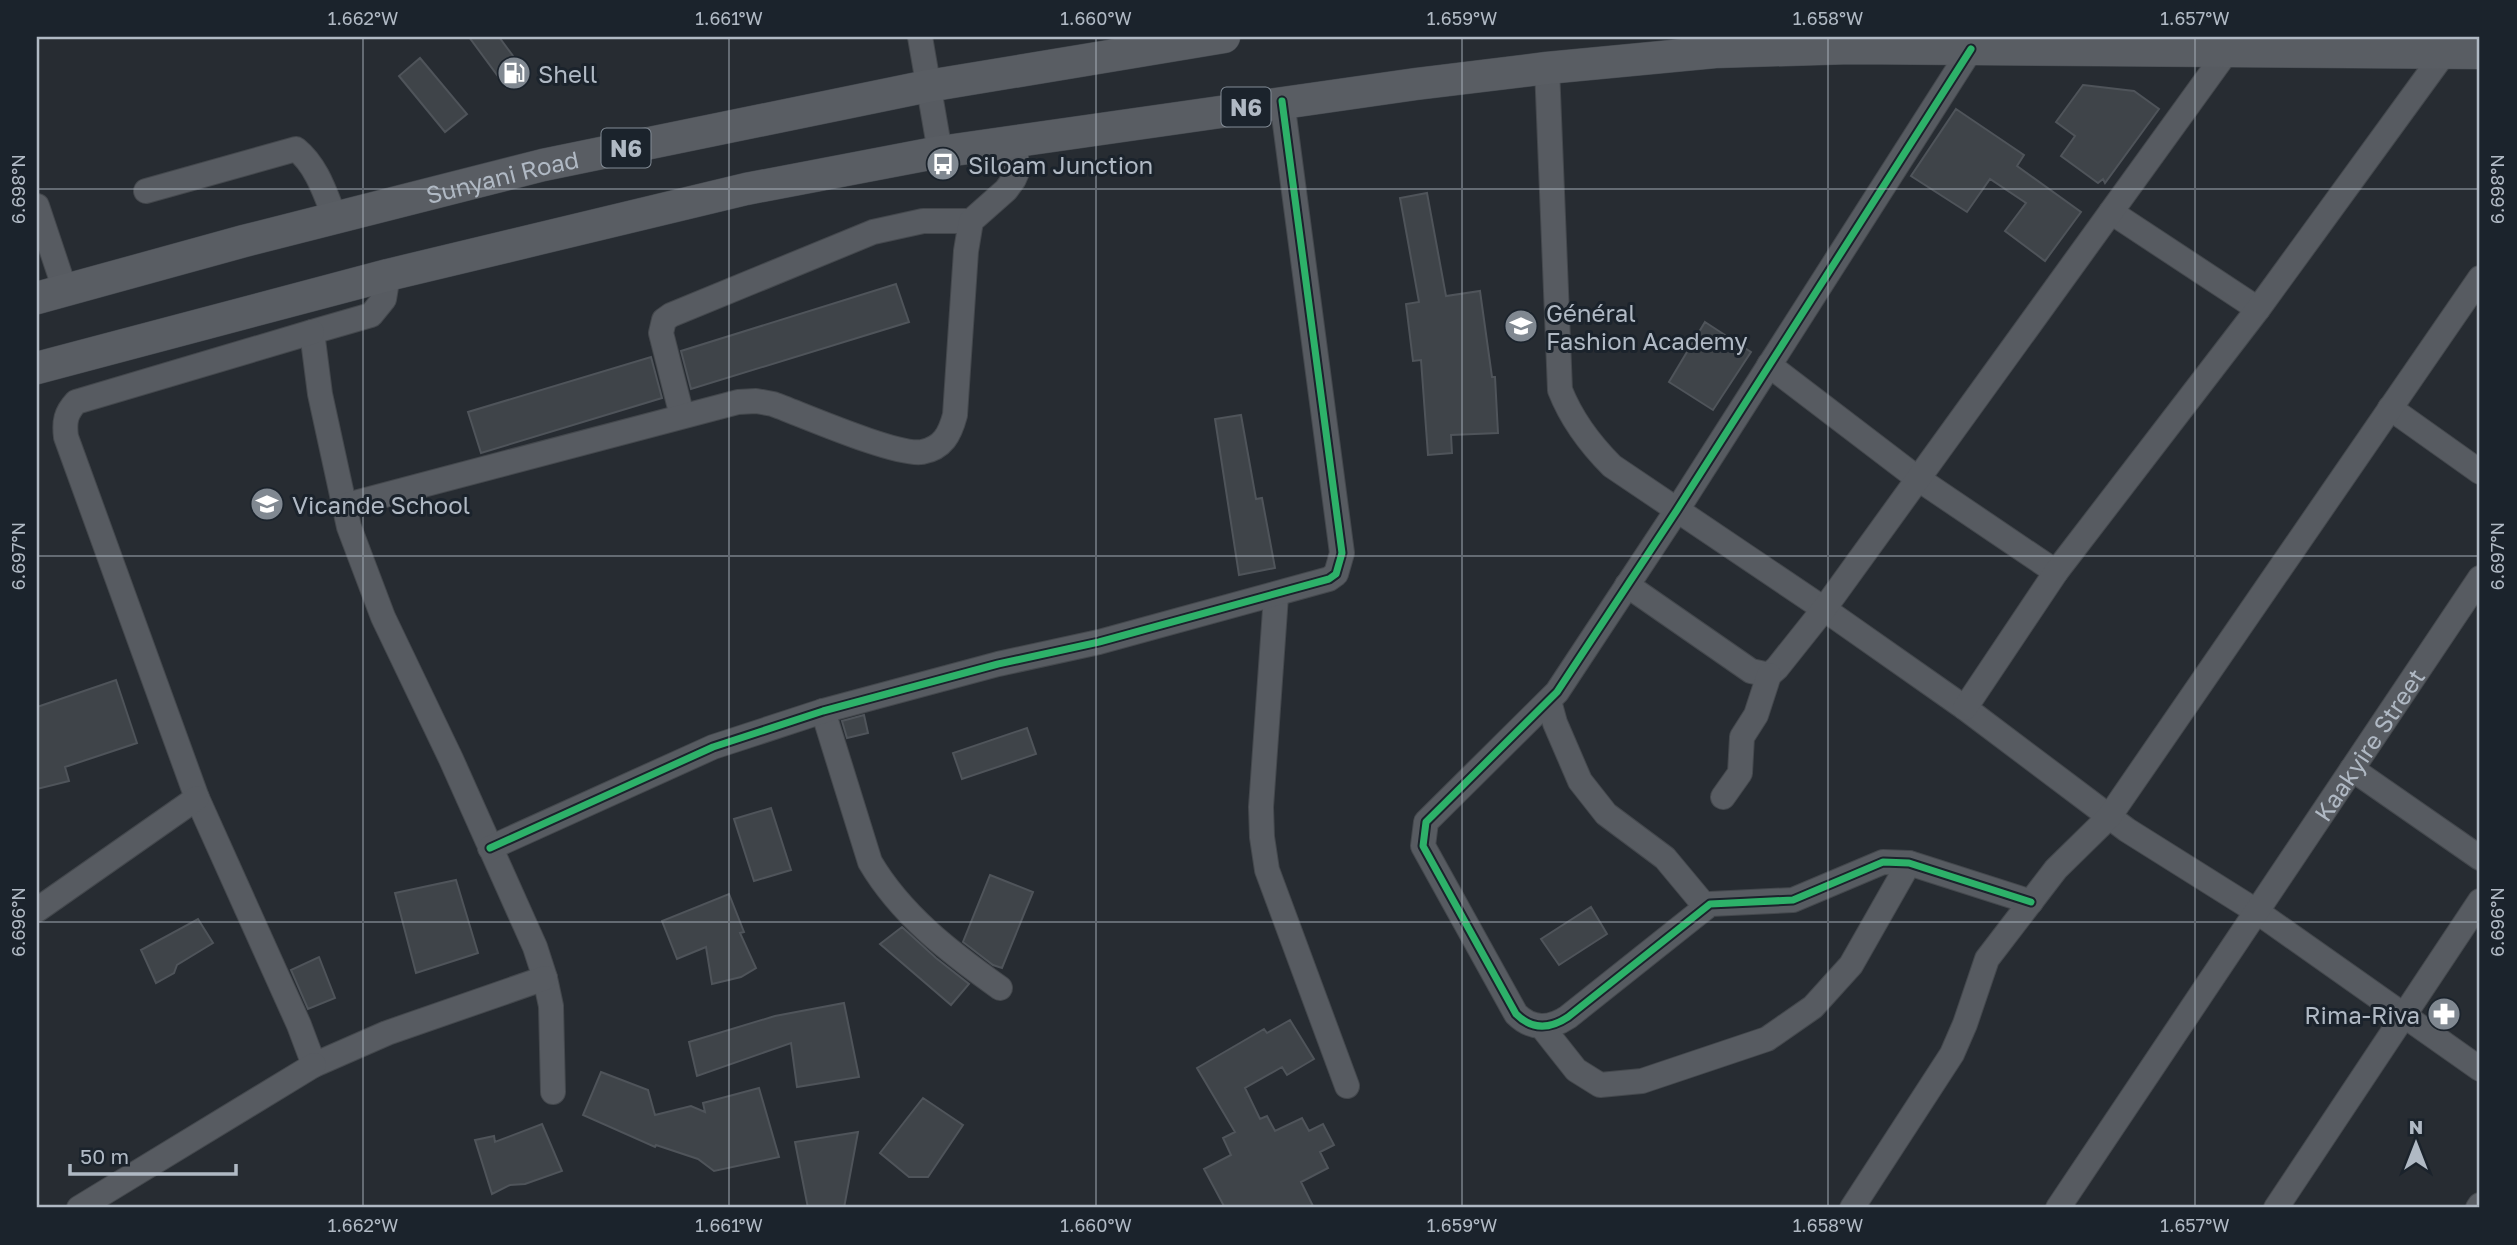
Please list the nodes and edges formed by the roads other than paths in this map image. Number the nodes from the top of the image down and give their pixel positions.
1 (920, 37) edge
2 (1224, 37) edge
3 (1725, 44) edge
4 (1971, 49) junction
5 (2228, 50) junction
6 (2445, 52) junction
7 (2480, 52) edge
8 (1547, 68) junction
9 (928, 86) junction
10 (1282, 101) junction
11 (1015, 141) junction
12 (940, 152) junction
13 (146, 191) dead end
14 (37, 206) edge
15 (2110, 212) junction
16 (335, 218) junction
17 (971, 221) junction
18 (388, 275) junction
19 (2480, 278) edge
20 (51, 294) edge
21 (2258, 309) junction
22 (312, 332) junction
23 (1769, 365) junction
24 (37, 368) edge
25 (2390, 408) junction
26 (682, 416) junction
27 (2480, 472) edge
28 (1917, 478) junction
29 (343, 506) junction
30 (1677, 510) junction
31 (2056, 572) junction
32 (2480, 578) edge
33 (1627, 585) junction
34 (1276, 596) junction
35 (1824, 609) junction
36 (1769, 675) junction
37 (1549, 701) junction
38 (1965, 708) junction
39 (823, 711) junction
40 (2352, 769) junction
41 (1723, 797) dead end
42 (197, 798) junction
43 (2109, 817) junction
44 (491, 848) junction
45 (2480, 858) edge
46 (1909, 863) junction
47 (2480, 901) edge
48 (2031, 902) junction
49 (1705, 906) junction
50 (37, 910) edge
51 (2256, 911) junction
52 (545, 978) junction
53 (1000, 988) dead end
54 (2406, 1015) junction
55 (1542, 1027) junction
56 (314, 1065) junction
57 (2480, 1069) edge
58 (1347, 1086) dead end
59 (553, 1092) dead end
60 (79, 1208) edge
61 (1852, 1208) edge
62 (2058, 1208) edge
63 (2276, 1208) edge

1 - 9 street
2 - 9 main road, Sunyani Road / N6
3 - 4 main road, N6
3 - 8 main road, N6
4 - 5 main road, N6
4 - 23 street
5 - 6 main road, N6
5 - 15 street
6 - 7 main road, N6
6 - 21 street
8 - 10 main road, N6
8 - 30 street
9 - 12 street
9 - 16 main road, Sunyani Road / N6
10 - 11 main road, N6
10 - 34 street
11 - 12 main road, N6
11 - 17 street
12 - 18 main road, N6
13 - 16 street
14 - 20 street
15 - 21 street
15 - 28 street
16 - 20 main road, Sunyani Road / N6
17 - 26 street
17 - 26 street
18 - 22 street
18 - 24 main road, N6
19 - 25 street
21 - 31 street
22 - 29 street
22 - 42 street
23 - 28 street
23 - 30 street
25 - 27 street
25 - 43 street
26 - 29 street
28 - 31 street
28 - 35 street
29 - 44 street
30 - 33 street
30 - 35 street
31 - 38 street
32 - 40 street, Kaakyire Street
33 - 36 street
33 - 37 street
34 - 39 street
34 - 58 street
35 - 36 street
35 - 38 street
36 - 41 street
37 - 49 street
37 - 55 street
38 - 43 street
39 - 44 street
39 - 53 street
40 - 45 street
40 - 51 street, Kaakyire Street
42 - 50 street
42 - 56 street
43 - 48 street
43 - 51 street
44 - 52 street
46 - 48 street
46 - 49 street
46 - 55 street
47 - 54 street
48 - 61 street
49 - 55 street
51 - 54 street
51 - 62 street, Kaakyire Street
52 - 56 street
52 - 59 street
54 - 57 street
54 - 63 street
56 - 60 street

